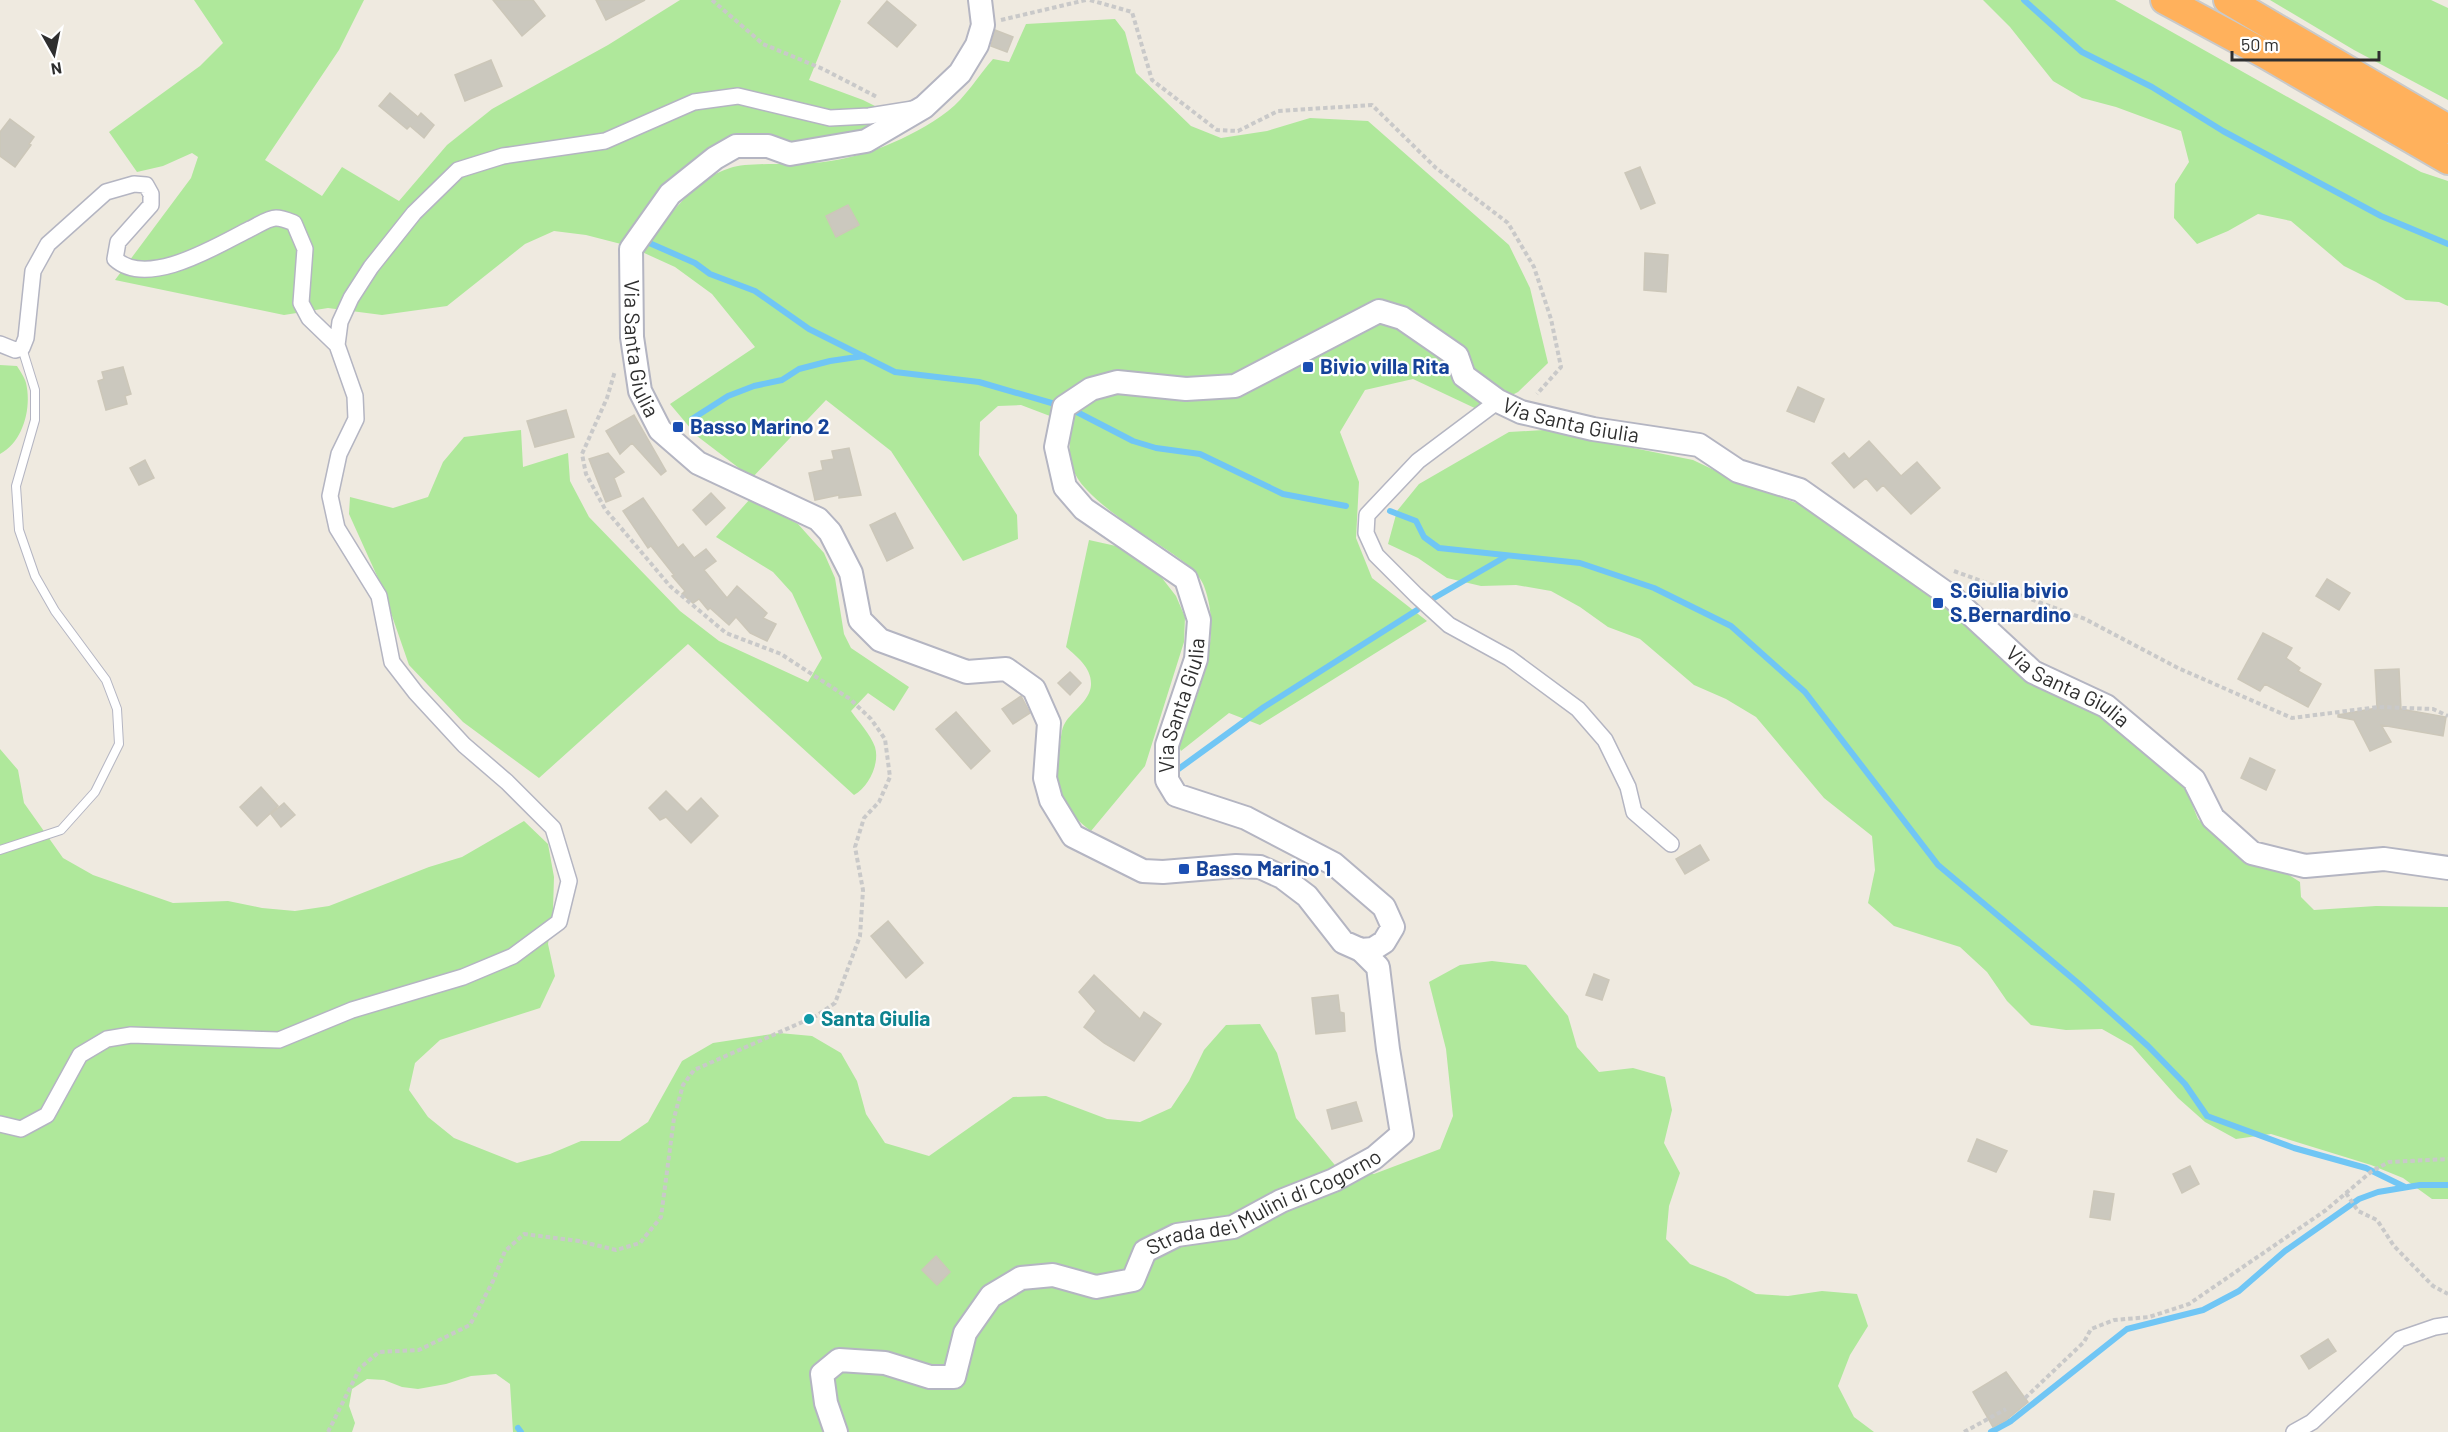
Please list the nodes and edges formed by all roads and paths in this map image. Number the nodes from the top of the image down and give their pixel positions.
1 (712, 0) edge
2 (980, 0) edge
3 (1088, 0) edge
4 (2165, 0) edge
5 (2228, 0) edge
6 (982, 25) junction
7 (885, 97) dead end
8 (924, 107) junction
9 (2448, 129) edge
10 (2448, 160) edge
11 (0, 344) edge
12 (337, 345) junction
13 (22, 348) junction
14 (617, 364) dead end
15 (1498, 401) junction
16 (1521, 412) junction
17 (1951, 570) dead end
18 (2448, 716) edge
19 (1671, 844) dead end
20 (0, 850) edge
21 (2448, 868) edge
22 (1361, 950) junction
23 (0, 1124) edge
24 (2448, 1159) edge
25 (2346, 1193) junction
26 (2448, 1294) edge
27 (2448, 1325) edge
28 (2025, 1398) dead end
29 (2006, 1410) dead end
30 (328, 1432) edge
31 (836, 1432) edge
32 (1964, 1432) edge
33 (2294, 1432) edge

1 - 7 path
2 - 6 street, Via Santa Giulia
3 - 6 path
3 - 16 path
4 - 10 highway
5 - 9 highway
6 - 8 street, Via Santa Giulia
8 - 12 street
8 - 22 street, Via Santa Giulia
11 - 13 street
12 - 13 street
12 - 23 street
13 - 20 lane
14 - 30 path
15 - 16 street, Via Santa Giulia
15 - 19 street
15 - 22 street, Via Santa Giulia
16 - 21 street, Via Santa Giulia
17 - 18 path
22 - 31 street, Strada dei Mulini di Cogorno
24 - 25 path
25 - 26 path
25 - 28 path
27 - 33 street
29 - 32 path

